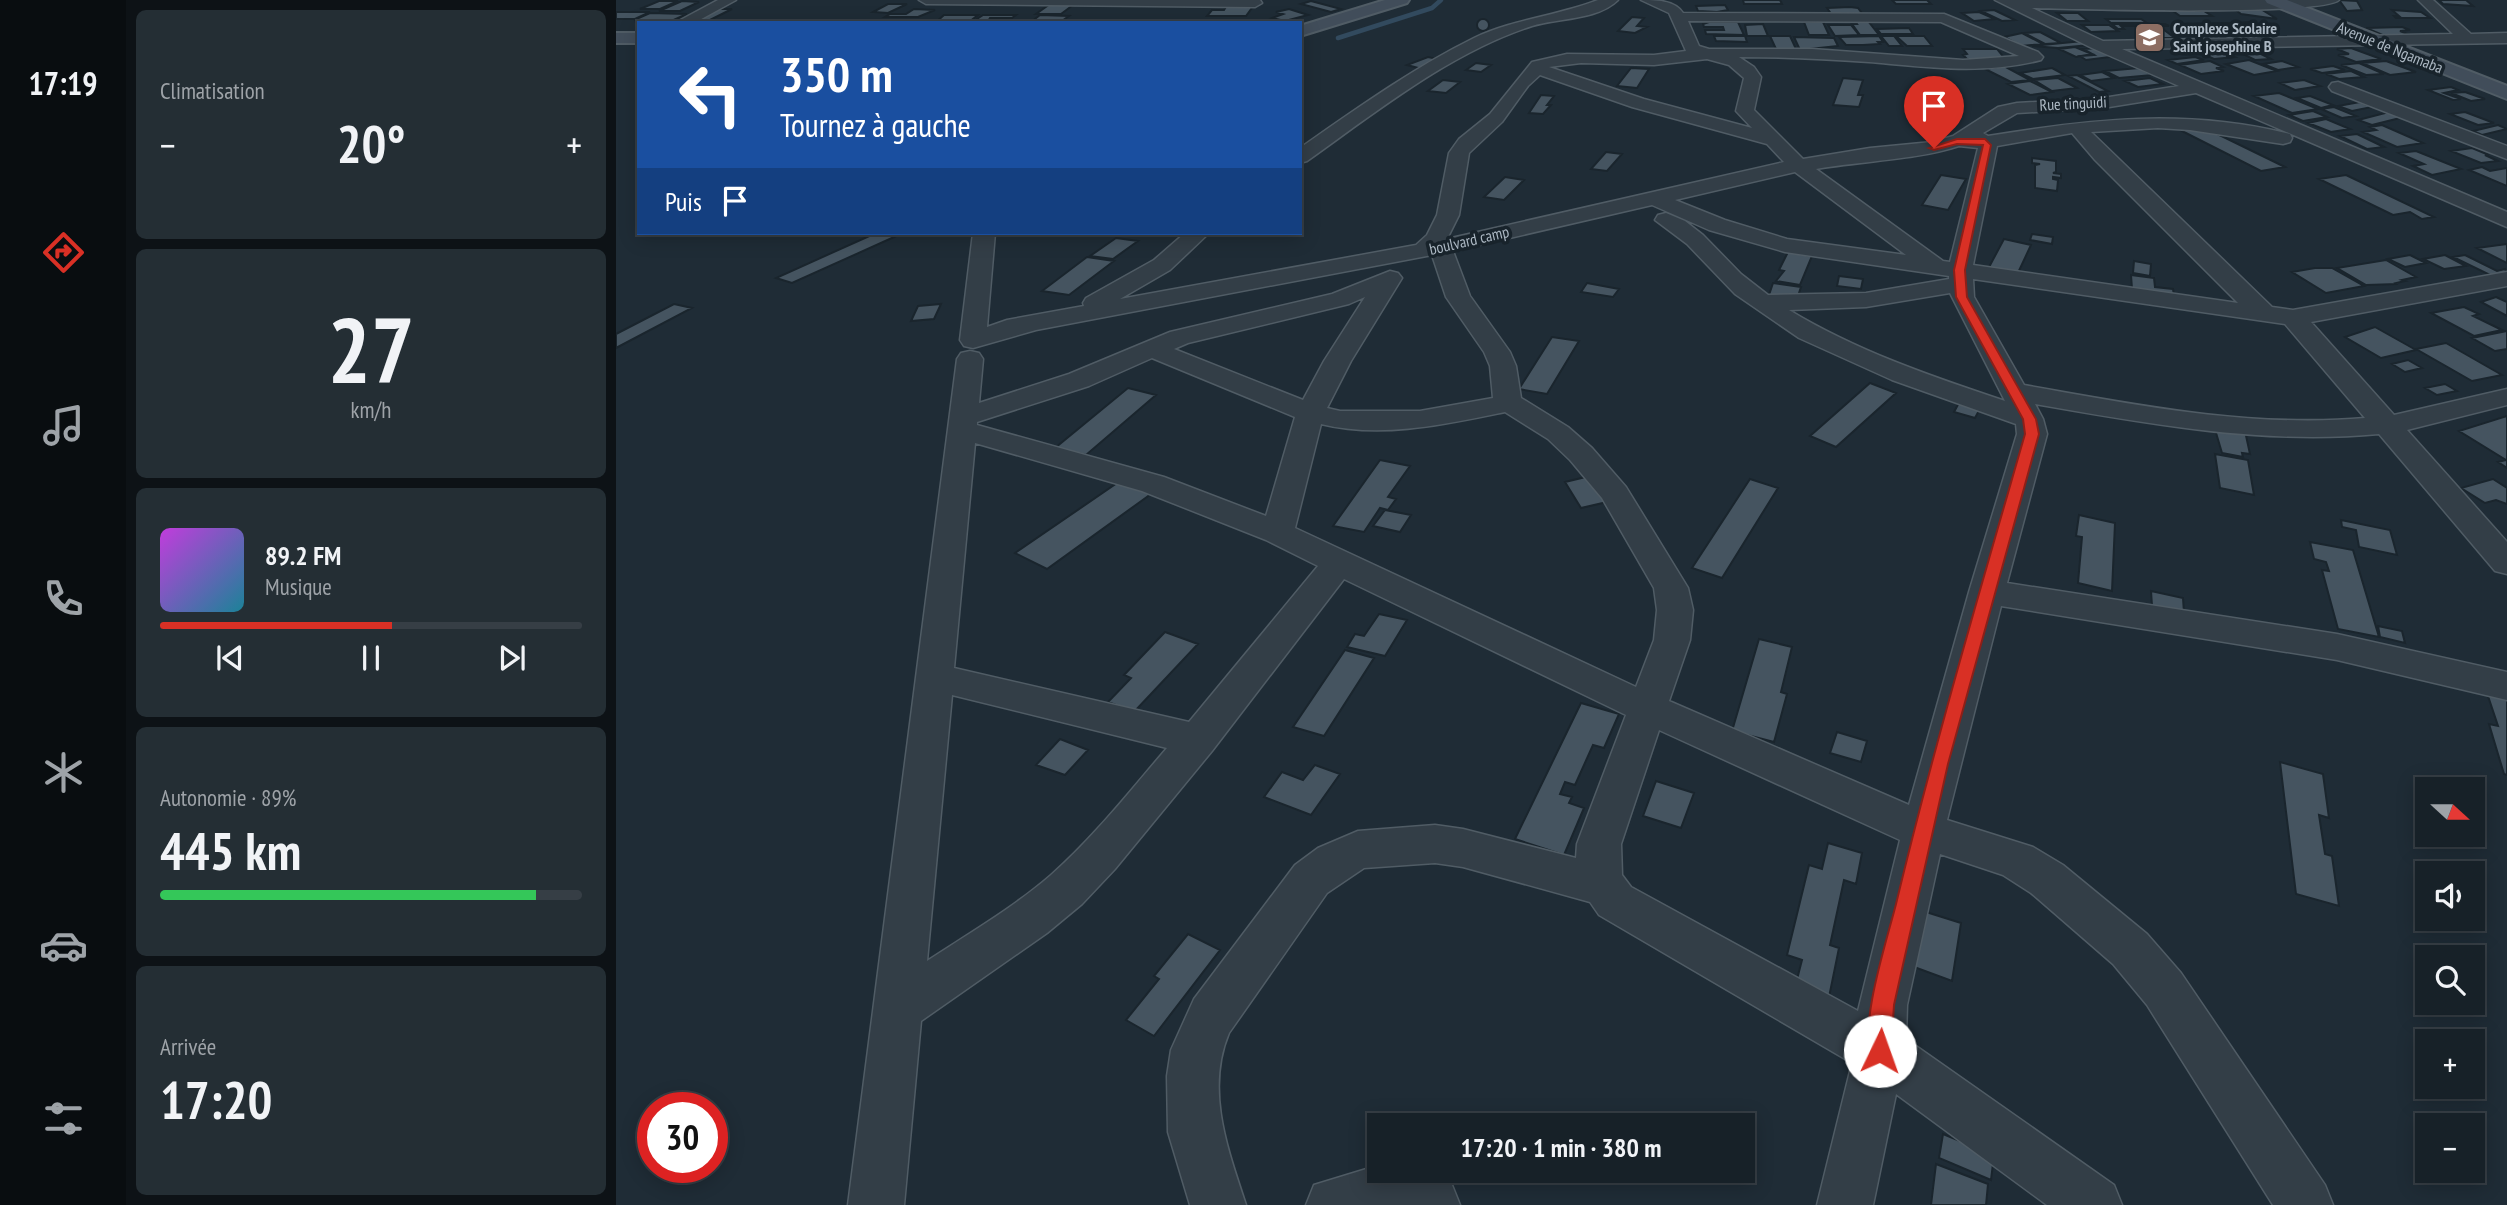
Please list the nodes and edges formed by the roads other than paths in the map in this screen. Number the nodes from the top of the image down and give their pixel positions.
1 (729, 0) edge
2 (926, 0) edge
3 (960, 0) edge
4 (1401, 0) edge
5 (1611, 0) edge
6 (1647, 0) edge
7 (2332, 0) edge
8 (2425, 0) edge
9 (1044, 1) edge
10 (2006, 2) edge
11 (1255, 3) dead end
12 (2279, 3) edge
13 (1024, 16) dead end
14 (933, 17) dead end
15 (1680, 17) junction
16 (686, 21) edge
17 (1303, 30) edge
18 (616, 38) edge
19 (637, 38) edge
20 (2473, 38) junction
21 (2507, 38) edge
22 (2373, 41) junction
23 (2171, 44) junction
24 (2098, 45) junction
25 (2507, 48) edge
26 (1710, 54) junction
27 (2208, 60) dead end
28 (1910, 64) junction
29 (1538, 69) junction
30 (1972, 81) dead end
31 (2338, 87) dead end
32 (2197, 88) junction
33 (1998, 92) dead end
34 (2507, 93) edge
35 (2032, 106) junction
36 (2077, 127) junction
37 (2507, 133) edge
38 (1970, 139) junction
39 (2473, 139) junction
40 (1774, 140) junction
41 (2334, 146) junction
42 (2507, 153) edge
43 (1302, 156) edge
44 (1799, 166) junction
45 (1653, 198) junction
46 (1627, 204) junction
47 (2507, 220) edge
48 (988, 235) edge
49 (1196, 235) edge
50 (1423, 251) junction
51 (1952, 274) junction
52 (1389, 278) junction
53 (2507, 279) edge
54 (1765, 303) junction
55 (1080, 314) junction
56 (2264, 314) junction
57 (2294, 318) junction
58 (975, 346) junction
59 (1152, 349) junction
60 (2507, 397) edge
61 (1510, 403) junction
62 (2022, 405) junction
63 (1311, 413) junction
64 (964, 423) junction
65 (2387, 425) junction
66 (1278, 533) junction
67 (1339, 562) junction
68 (2507, 563) edge
69 (1986, 592) junction
70 (935, 677) junction
71 (2507, 686) edge
72 (1647, 709) junction
73 (1198, 740) junction
74 (1924, 831) junction
75 (1602, 885) junction
76 (898, 1009) junction
77 (1880, 1051) junction
78 (876, 1205) edge
79 (1218, 1205) edge
80 (1334, 1205) edge
81 (1432, 1205) edge
82 (1845, 1205) edge
83 (2094, 1205) edge
84 (2305, 1205) edge

1 - 16 street
2 - 3 street
3 - 9 street
3 - 14 street
4 - 17 main road
5 - 43 street
6 - 15 street
7 - 12 street
8 - 20 street
9 - 11 street
9 - 13 street
10 - 12 street
10 - 24 street
12 - 22 main road, Avenue de Ngamaba
15 - 26 street
15 - 28 street
18 - 19 main road
20 - 21 street
20 - 22 street
20 - 25 street
22 - 23 street
22 - 34 main road, Avenue de Ngamaba
23 - 24 street
23 - 27 street
24 - 32 street
26 - 28 street
26 - 29 street
26 - 40 street
28 - 30 street
29 - 40 street
29 - 50 street
31 - 39 street
32 - 35 street, Rue tinguidi
32 - 41 street
33 - 35 street
35 - 38 street, Rue tinguidi
36 - 38 street, boulvard camp
36 - 41 street, boulvard camp
36 - 56 street
37 - 39 street
38 - 44 street, boulvard camp
38 - 51 street
39 - 42 street
40 - 44 street
41 - 47 street
44 - 45 street, boulvard camp
44 - 51 street
45 - 46 street, boulvard camp
45 - 51 street
46 - 50 street, boulvard camp
46 - 54 street
48 - 58 street
49 - 55 street
50 - 52 street
50 - 55 street, boulvard camp
50 - 61 street
51 - 54 street
51 - 56 street
51 - 62 street
52 - 59 street
52 - 63 street
53 - 57 street
54 - 62 street
55 - 58 street, boulvard camp
56 - 57 street
57 - 65 street
58 - 64 street
59 - 63 street
59 - 64 street
60 - 65 street
61 - 63 street
61 - 72 street
62 - 65 street
62 - 69 street
63 - 66 street
64 - 66 street
64 - 70 street
65 - 68 street
66 - 67 street
67 - 72 street
67 - 73 street
69 - 71 street
69 - 74 street
70 - 73 street
70 - 76 street
72 - 74 street
72 - 75 street
73 - 76 street
74 - 77 street
74 - 84 street
75 - 77 street
75 - 79 street
76 - 78 street
77 - 82 street
77 - 83 street
80 - 81 street

